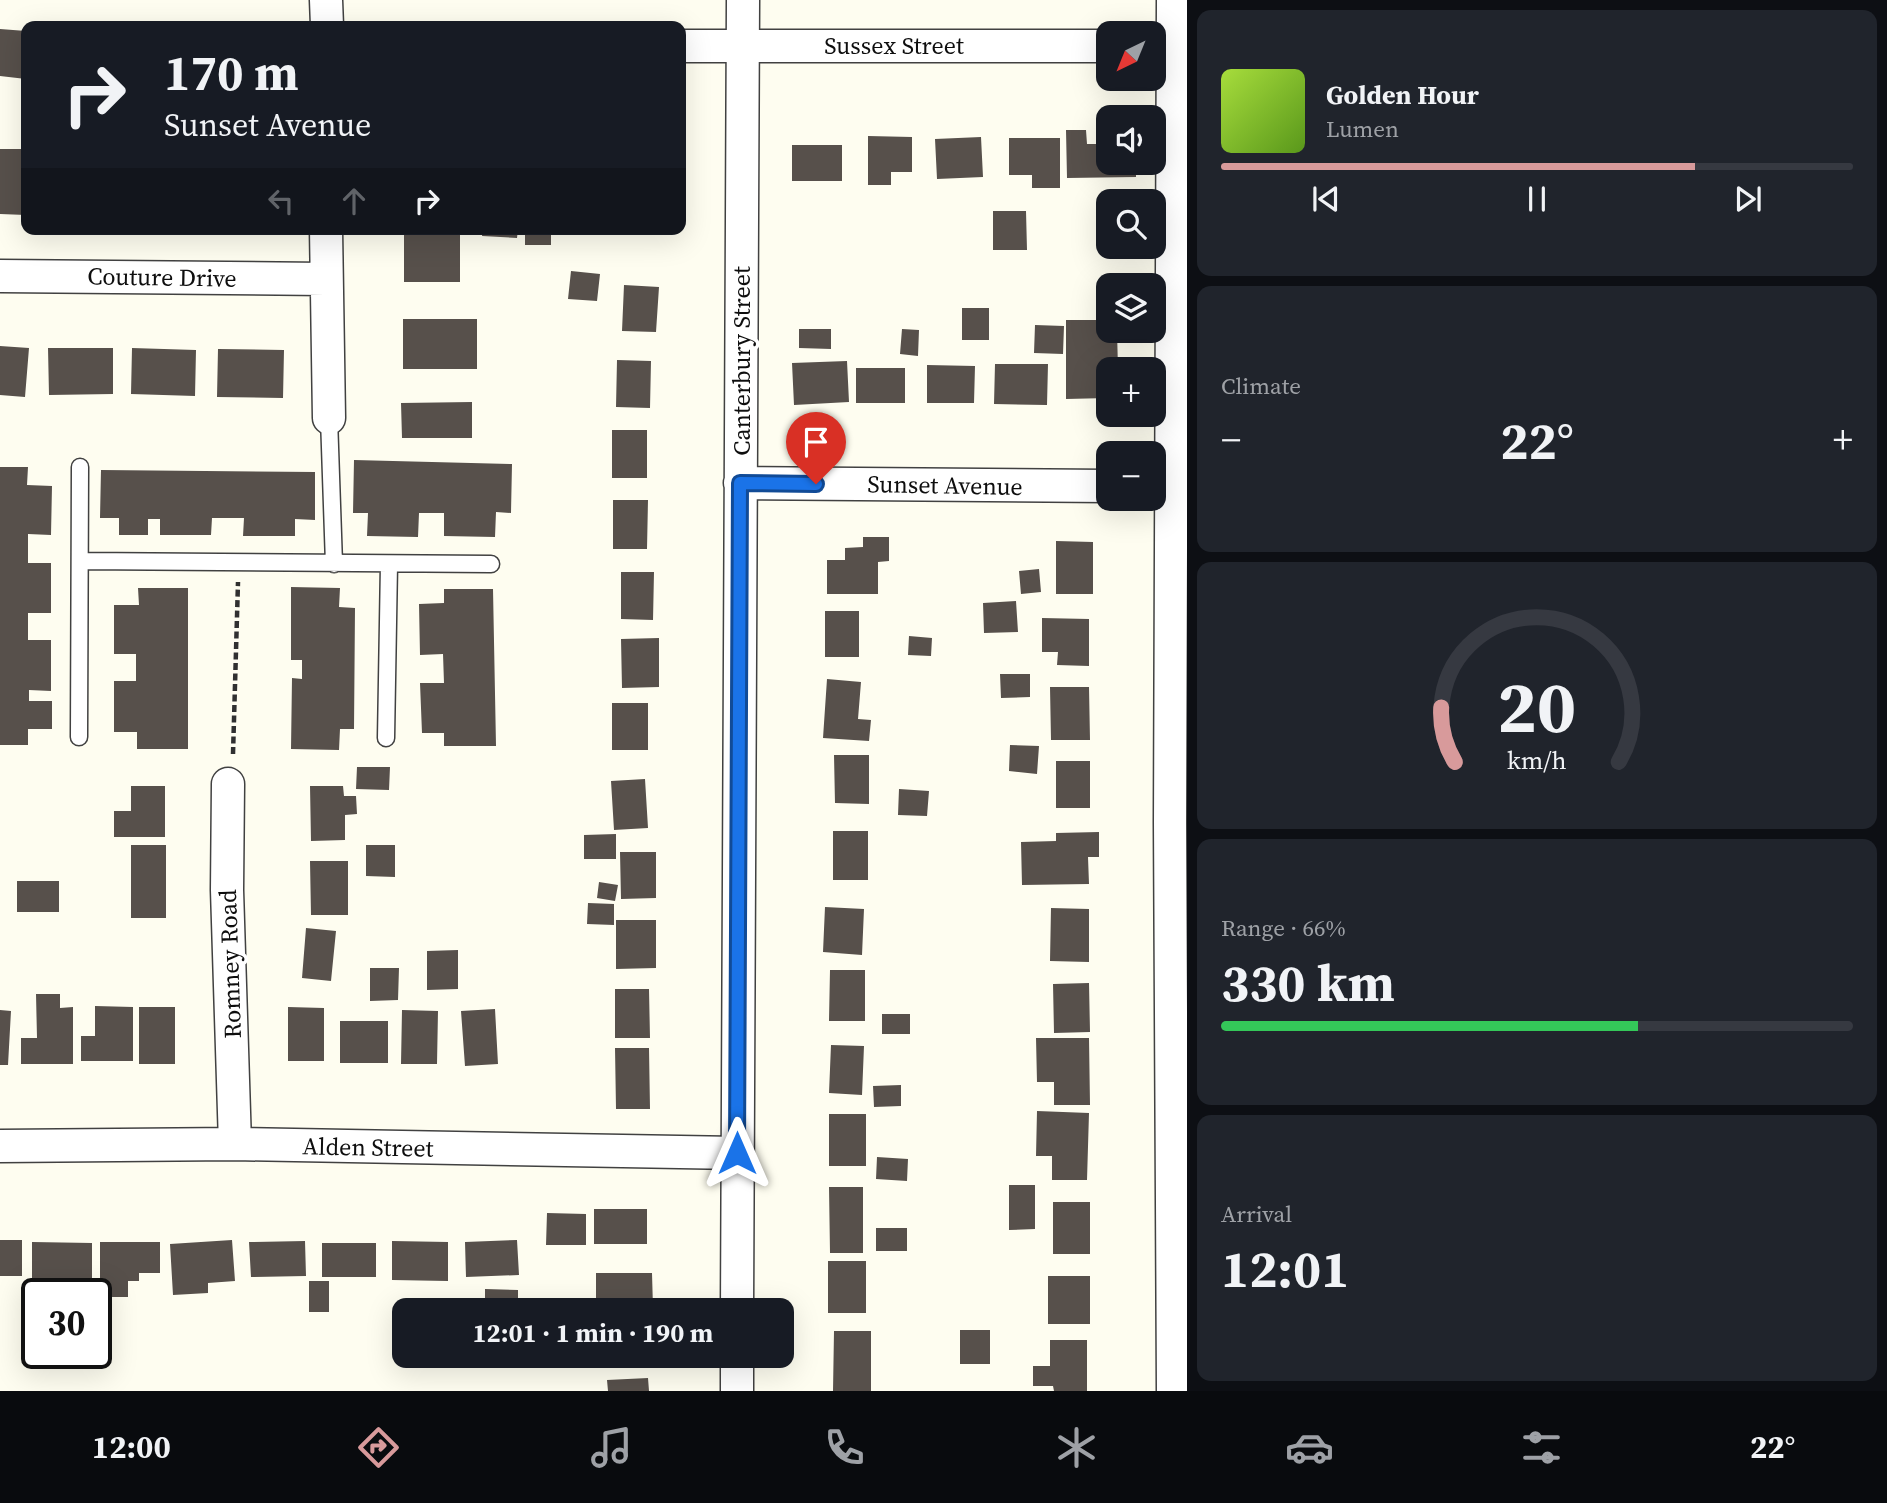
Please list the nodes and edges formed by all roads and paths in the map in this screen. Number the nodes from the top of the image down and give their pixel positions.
1 (326, 0) edge
2 (743, 0) edge
3 (1173, 0) edge
4 (327, 21) edge
5 (743, 45) junction
6 (686, 46) edge
7 (1096, 46) edge
8 (1171, 46) edge
9 (326, 235) edge
10 (0, 276) edge
11 (325, 279) junction
12 (328, 418) joint
13 (1164, 441) edge
14 (80, 467) dead end
15 (740, 483) junction
16 (1096, 486) edge
17 (1163, 511) edge
18 (81, 561) junction
19 (239, 564) junction
20 (334, 564) junction
21 (389, 564) junction
22 (491, 564) dead end
23 (79, 737) dead end
24 (386, 738) dead end
25 (231, 769) joint
26 (235, 1144) junction
27 (0, 1146) edge
28 (737, 1153) junction
29 (737, 1298) edge
30 (737, 1368) edge
31 (737, 1391) edge
32 (1173, 1391) edge

1 - 4 street
2 - 5 street, Canterbury Street
3 - 8 street
5 - 6 street, Sussex Street
5 - 7 street, Sussex Street
5 - 15 street, Canterbury Street
8 - 13 street
9 - 11 street
10 - 11 street, Couture Drive
11 - 12 street
12 - 20 lane
14 - 18 lane
15 - 16 street, Sunset Avenue
15 - 28 street, Canterbury Street
17 - 32 street
18 - 19 lane
18 - 23 lane
19 - 20 lane
19 - 25 path
20 - 21 lane
21 - 22 lane
21 - 24 lane
25 - 26 street, Romney Road
26 - 27 street, Alden Street
26 - 28 street, Alden Street
28 - 29 street, Canterbury Street
30 - 31 street

